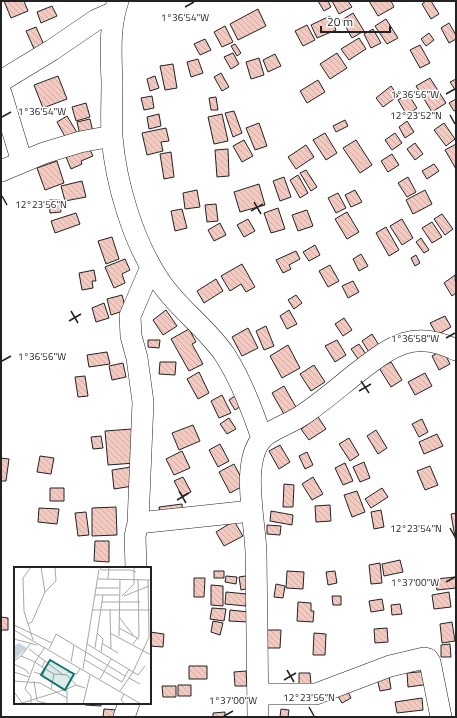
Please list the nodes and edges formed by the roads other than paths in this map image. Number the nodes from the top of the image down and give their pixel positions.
1 (116, 6) edge
2 (1, 81) edge
3 (1, 93) edge
4 (112, 136) junction
5 (22, 162) junction
6 (1, 171) edge
7 (151, 267) junction
8 (456, 350) edge
9 (262, 438) junction
10 (251, 511) junction
11 (138, 523) junction
12 (136, 567) edge
13 (258, 694) junction
14 (129, 704) edge
15 (124, 717) edge
16 (258, 717) edge
17 (441, 717) edge

1 - 2 street
1 - 4 street
3 - 5 street
4 - 5 street
4 - 7 street
5 - 6 street
7 - 9 street
7 - 11 street
8 - 9 street
9 - 10 street
10 - 11 street
10 - 13 street
11 - 12 street
13 - 16 street
13 - 17 street
14 - 15 street

